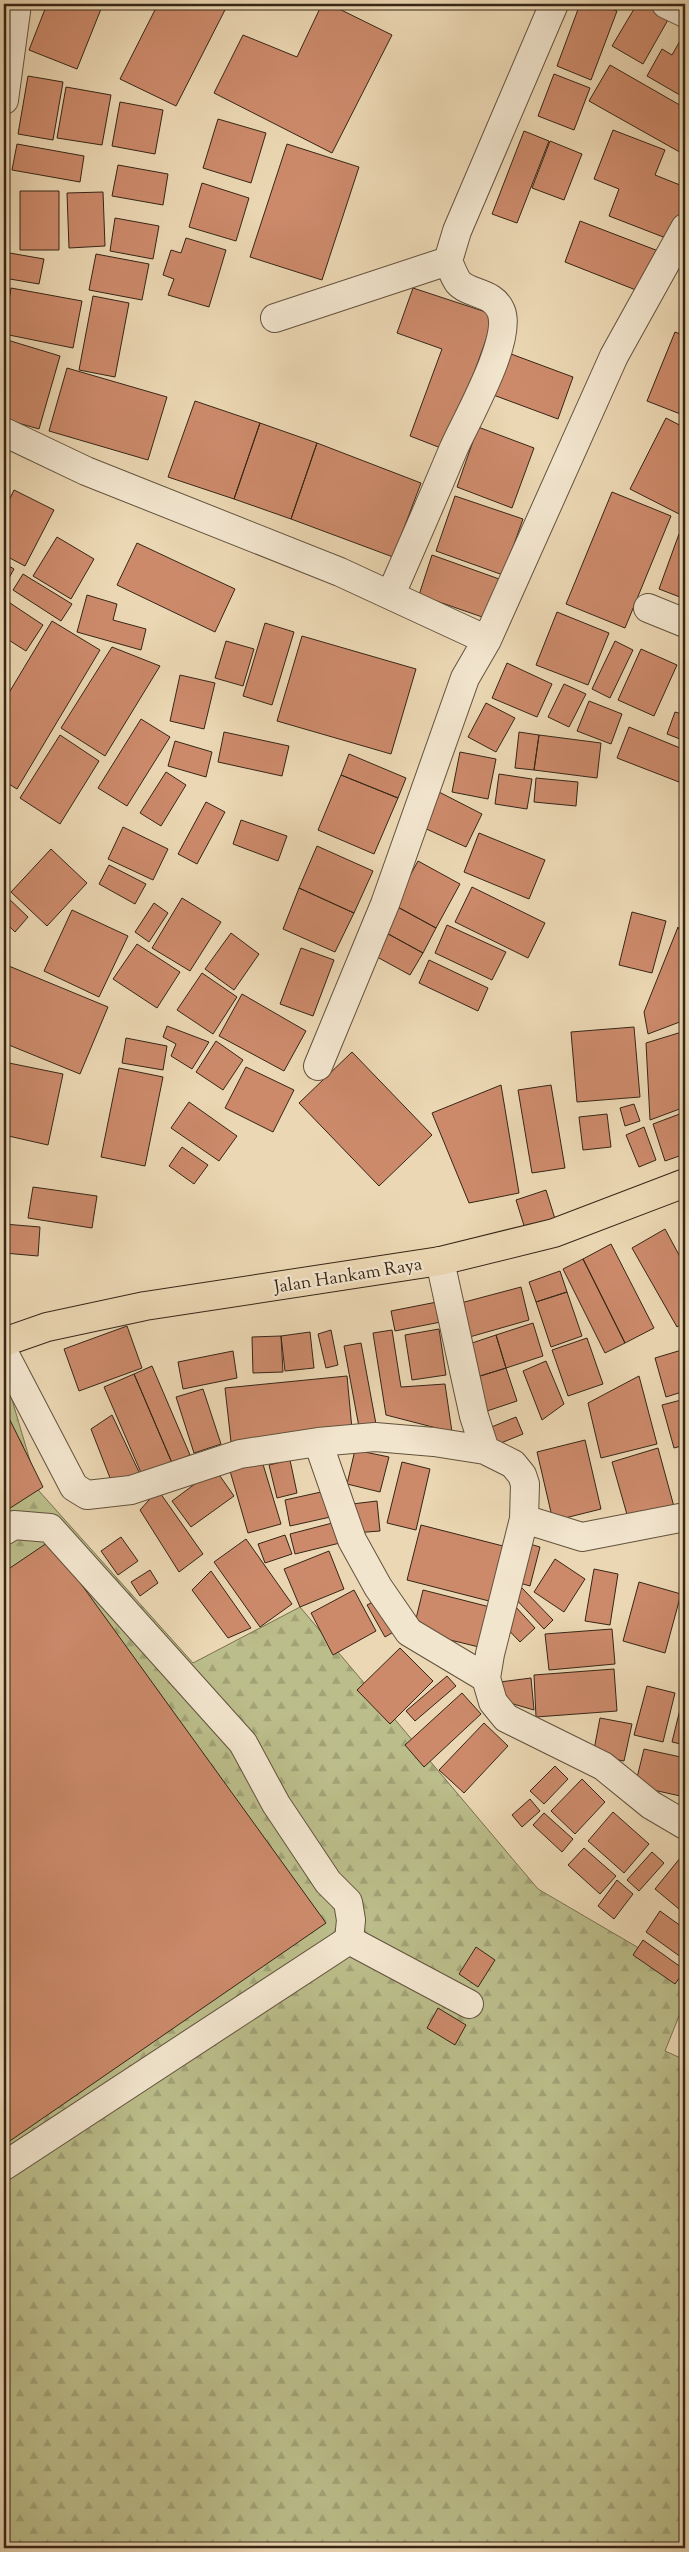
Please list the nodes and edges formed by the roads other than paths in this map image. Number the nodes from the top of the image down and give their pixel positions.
1 (17, 4) edge
2 (554, 4) edge
3 (666, 4) edge
4 (685, 13) edge
5 (4, 100) edge
6 (685, 228) edge
7 (448, 261) junction
8 (275, 318) dead end
9 (4, 432) edge
10 (392, 594) junction
11 (648, 608) dead end
12 (685, 623) edge
13 (487, 640) junction
14 (318, 1066) dead end
15 (685, 1183) edge
16 (440, 1261) junction
17 (4, 1342) edge
18 (4, 1353) edge
19 (318, 1442) junction
20 (484, 1445) junction
21 (685, 1517) edge
22 (524, 1519) junction
23 (4, 1531) edge
24 (486, 1678) junction
25 (685, 1825) edge
26 (349, 1940) junction
27 (469, 2004) dead end
28 (4, 2166) edge

1 - 5 street
2 - 7 street
3 - 4 street
6 - 13 street
7 - 8 street
7 - 10 street
9 - 10 street
10 - 13 street
11 - 12 street
13 - 14 street
15 - 16 main road, Jalan Hankam Raya
16 - 17 main road, Jalan Hankam Raya
16 - 20 street
18 - 19 street
19 - 20 street
19 - 24 street
20 - 22 street
21 - 22 street
22 - 24 street
23 - 26 street
24 - 25 street
26 - 27 street
26 - 28 street

